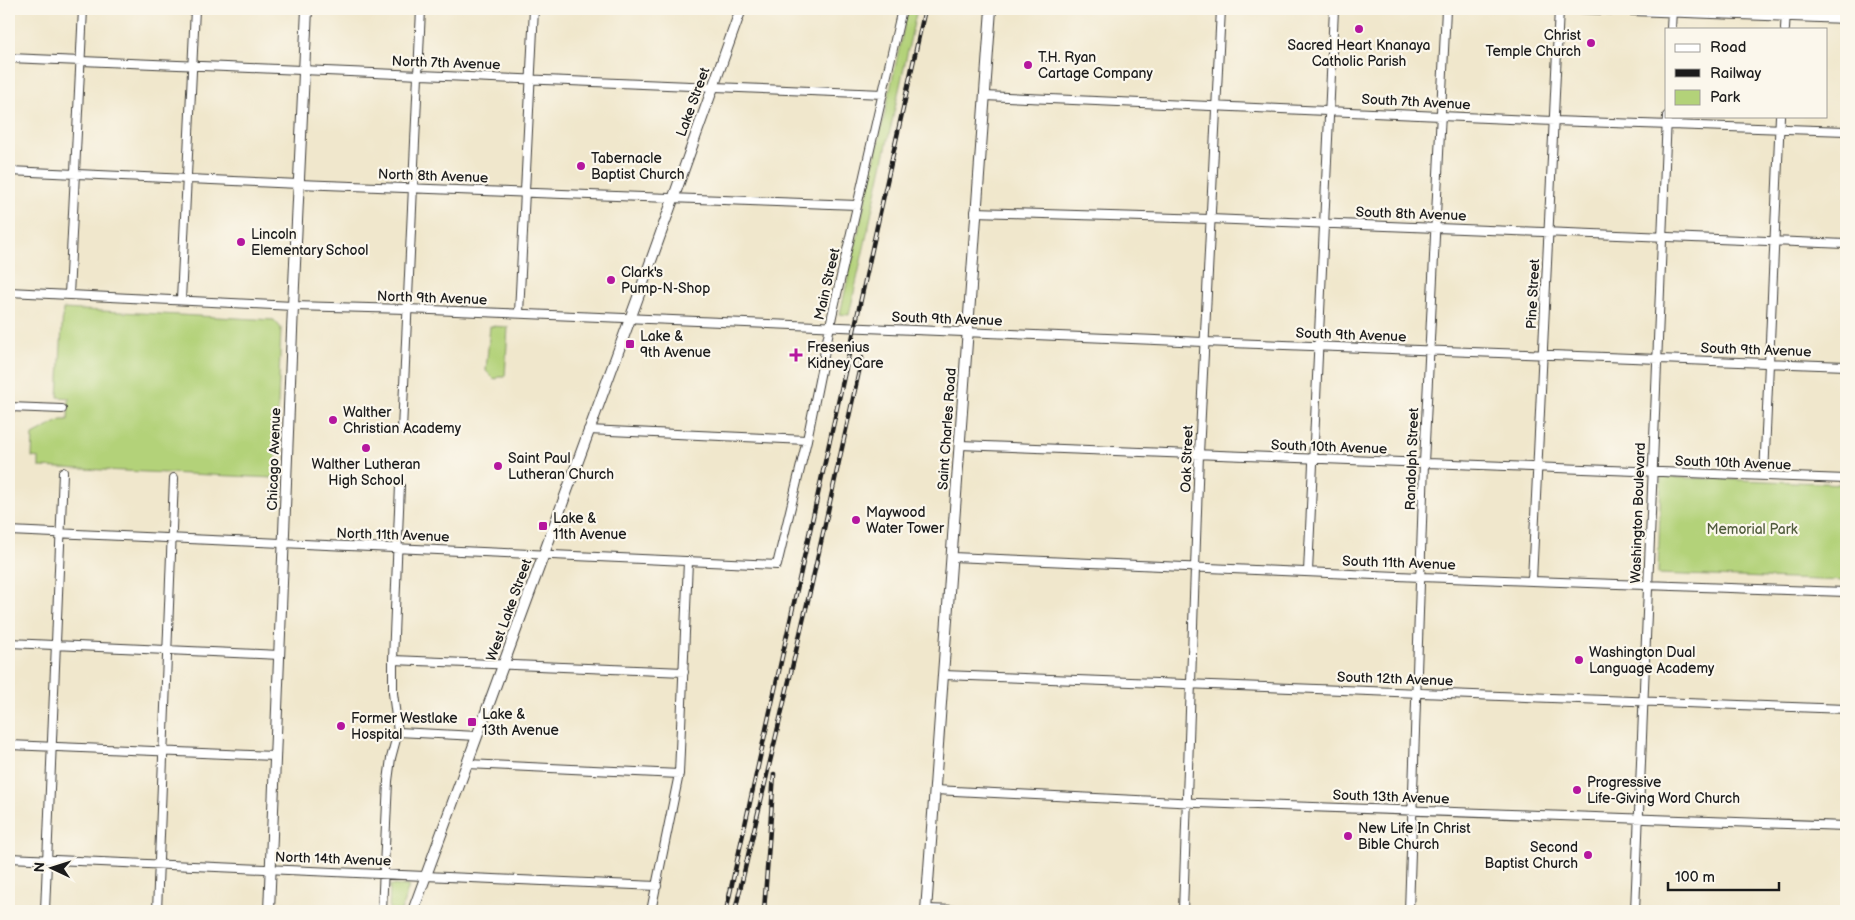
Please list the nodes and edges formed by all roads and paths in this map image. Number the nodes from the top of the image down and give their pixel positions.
1 (83, 9) edge
2 (195, 9) edge
3 (308, 9) edge
4 (421, 9) edge
5 (534, 9) edge
6 (741, 9) edge
7 (902, 9) edge
8 (991, 9) edge
9 (1221, 9) edge
10 (1334, 9) edge
11 (1446, 9) edge
12 (1559, 9) edge
13 (1579, 9) edge
14 (1672, 10) edge
15 (1785, 13) edge
16 (1846, 19) edge
17 (1671, 28) edge
18 (1785, 28) edge
19 (9, 58) edge
20 (80, 61) junction
21 (193, 66) junction
22 (304, 70) junction
23 (418, 75) junction
24 (530, 79) junction
25 (713, 86) junction
26 (883, 94) junction
27 (984, 96) junction
28 (1217, 105) junction
29 (1329, 110) junction
30 (1441, 116) junction
31 (1780, 118) edge
32 (1667, 120) edge
33 (1554, 121) junction
34 (1780, 128) junction
35 (1846, 131) edge
36 (9, 171) edge
37 (75, 174) junction
38 (187, 178) junction
39 (299, 184) junction
40 (413, 188) junction
41 (525, 192) junction
42 (673, 198) junction
43 (857, 205) junction
44 (975, 212) junction
45 (1210, 219) junction
46 (1324, 224) junction
47 (1435, 228) junction
48 (1549, 232) junction
49 (1662, 237) junction
50 (1775, 241) junction
51 (1846, 244) edge
52 (9, 292) edge
53 (69, 295) junction
54 (182, 300) junction
55 (293, 306) junction
56 (407, 309) junction
57 (519, 314) junction
58 (630, 318) junction
59 (830, 326) junction
60 (855, 328) joint
61 (967, 332) junction
62 (1204, 342) junction
63 (1318, 346) junction
64 (1430, 350) junction
65 (1543, 354) junction
66 (1657, 359) junction
67 (1769, 363) junction
68 (1846, 366) edge
69 (9, 407) edge
70 (62, 408) dead end
71 (402, 430) dead end
72 (588, 430) junction
73 (807, 440) junction
74 (960, 445) junction
75 (1199, 454) junction
76 (1313, 458) junction
77 (1424, 463) junction
78 (1537, 468) junction
79 (63, 472) dead end
80 (1652, 472) junction
81 (1764, 476) junction
82 (174, 478) dead end
83 (1846, 480) edge
84 (400, 485) dead end
85 (9, 531) edge
86 (60, 534) junction
87 (172, 538) junction
88 (284, 543) junction
89 (397, 548) junction
90 (544, 554) junction
91 (952, 557) junction
92 (688, 561) junction
93 (776, 565) joint
94 (1195, 567) junction
95 (1308, 572) junction
96 (1421, 577) junction
97 (1532, 581) junction
98 (1648, 585) junction
99 (1846, 592) edge
100 (9, 643) edge
101 (56, 645) junction
102 (167, 651) junction
103 (280, 655) junction
104 (393, 660) junction
105 (504, 665) junction
106 (684, 672) junction
107 (942, 675) junction
108 (1191, 685) junction
109 (1416, 692) junction
110 (1644, 701) junction
111 (1846, 710) edge
112 (398, 732) junction
113 (477, 736) junction
114 (9, 745) edge
115 (52, 747) junction
116 (163, 751) junction
117 (275, 756) junction
118 (466, 764) junction
119 (680, 774) junction
120 (935, 790) junction
121 (1186, 802) junction
122 (1412, 810) junction
123 (1639, 818) junction
124 (1846, 826) edge
125 (9, 858) edge
126 (47, 860) junction
127 (159, 864) junction
128 (270, 869) junction
129 (383, 874) junction
130 (426, 876) junction
131 (657, 886) junction
132 (926, 910) edge
133 (45, 911) edge
134 (157, 911) edge
135 (269, 911) edge
136 (382, 911) edge
137 (412, 911) edge
138 (651, 911) edge
139 (985, 911) edge
140 (1183, 911) edge
141 (1409, 911) edge
142 (1635, 911) edge

1 - 20 street
2 - 21 street
3 - 22 main road, Chicago Avenue
4 - 23 street
5 - 24 street
6 - 25 main road, Lake Street
7 - 26 street, Main Street
8 - 27 main road, Saint Charles Road
9 - 28 street, Oak Street
10 - 29 street
11 - 30 street, Randolph Street
12 - 33 street, Pine Street
13 - 14 street
14 - 15 street
14 - 17 street
15 - 16 street
15 - 18 street
19 - 20 street, North 7th Avenue
20 - 21 street, North 7th Avenue
20 - 37 street
21 - 22 street, North 7th Avenue
21 - 38 street
22 - 23 street, North 7th Avenue
22 - 39 main road, Chicago Avenue
23 - 24 street, North 7th Avenue
23 - 40 street
24 - 25 street, North 7th Avenue
24 - 41 street
25 - 26 street, North 7th Avenue
25 - 42 main road, Lake Street
26 - 43 street, Main Street
27 - 28 street, South 7th Avenue
27 - 44 main road, Saint Charles Road
28 - 29 street, South 7th Avenue
28 - 45 street, Oak Street
29 - 30 street, South 7th Avenue
29 - 46 street
30 - 33 street, South 7th Avenue
30 - 47 street, Randolph Street
31 - 34 street
32 - 33 street, South 7th Avenue
32 - 34 street, South 7th Avenue
32 - 49 street, Washington Boulevard
33 - 48 street, Pine Street
34 - 35 street, South 7th Avenue
34 - 50 street
36 - 37 street, North 8th Avenue
37 - 38 street, North 8th Avenue
37 - 53 street
38 - 39 street, North 8th Avenue
38 - 54 street
39 - 40 street, North 8th Avenue
39 - 55 main road, Chicago Avenue
40 - 41 street, North 8th Avenue
40 - 56 street
41 - 42 street, North 8th Avenue
41 - 57 street
42 - 43 street, North 8th Avenue
42 - 58 main road, Lake Street
43 - 59 street, Main Street
44 - 45 street, South 8th Avenue
44 - 61 main road, Saint Charles Road
45 - 46 street, South 8th Avenue
45 - 62 street, Oak Street
46 - 47 street, South 8th Avenue
46 - 63 street
47 - 48 street, South 8th Avenue
47 - 64 street, Randolph Street
48 - 49 street, South 8th Avenue
48 - 65 street, Pine Street
49 - 50 street, South 8th Avenue
49 - 66 street, Washington Boulevard
50 - 51 street, South 8th Avenue
50 - 67 street
52 - 53 street, North 9th Avenue
53 - 54 street, North 9th Avenue
54 - 55 street, North 9th Avenue
55 - 56 street, North 9th Avenue
55 - 88 main road, Chicago Avenue
56 - 57 street, North 9th Avenue
56 - 71 street
57 - 58 street, North 9th Avenue
58 - 59 street, North 9th Avenue
58 - 72 main road, West Lake Street
59 - 60 street, North 9th Avenue
59 - 73 street, Main Street
60 - 61 street, South 9th Avenue
61 - 62 street, South 9th Avenue
61 - 74 main road, Saint Charles Road
62 - 63 street, South 9th Avenue
62 - 75 street, Oak Street
63 - 64 street, South 9th Avenue
63 - 76 street
64 - 65 street, South 9th Avenue
64 - 77 street, Randolph Street
65 - 66 street, South 9th Avenue
65 - 78 street, Pine Street
66 - 67 street, South 9th Avenue
66 - 80 street, Washington Boulevard
67 - 68 street, South 9th Avenue
67 - 81 street
69 - 70 street
72 - 73 street
72 - 90 main road, West Lake Street
73 - 93 street, Main Street
74 - 75 street, South 10th Avenue
74 - 91 main road, Saint Charles Road
75 - 76 street, South 10th Avenue
75 - 94 street, Oak Street
76 - 77 street, South 10th Avenue
76 - 95 street
77 - 78 street, South 10th Avenue
77 - 96 street, Randolph Street
78 - 80 street, South 10th Avenue
78 - 97 street, Pine Street
79 - 86 street
80 - 81 street, South 10th Avenue
80 - 98 street, Washington Boulevard
81 - 83 street, South 10th Avenue
82 - 87 street
84 - 89 street
85 - 86 street, North 11th Avenue
86 - 87 street, North 11th Avenue
86 - 101 street
87 - 88 street, North 11th Avenue
87 - 102 street
88 - 89 street, North 11th Avenue
88 - 103 main road, Chicago Avenue
89 - 90 street, North 11th Avenue
89 - 104 street
90 - 92 street, North 11th Avenue
90 - 105 main road, West Lake Street
91 - 94 street, South 11th Avenue
91 - 107 main road, Saint Charles Road
92 - 93 street, North 11th Avenue
92 - 106 street
94 - 95 street, South 11th Avenue
94 - 108 street, Oak Street
95 - 96 street, South 11th Avenue
96 - 97 street, South 11th Avenue
96 - 109 street, Randolph Street
97 - 98 street, South 11th Avenue
98 - 99 street, South 11th Avenue
98 - 110 street, Washington Boulevard
100 - 101 street
101 - 102 street
101 - 115 street
102 - 103 street
102 - 116 street
103 - 117 main road, Chicago Avenue
104 - 105 street
104 - 112 street
105 - 106 street
105 - 113 main road, West Lake Street
106 - 119 street
107 - 108 street, South 12th Avenue
107 - 120 main road, Saint Charles Road
108 - 109 street, South 12th Avenue
108 - 121 street, Oak Street
109 - 110 street, South 12th Avenue
109 - 122 street, Randolph Street
110 - 111 street, South 12th Avenue
110 - 123 street, Washington Boulevard
112 - 113 street
112 - 129 street
113 - 118 main road, West Lake Street
114 - 115 street
115 - 116 street
115 - 126 street
116 - 117 street
116 - 127 street
117 - 128 main road, Chicago Avenue
118 - 119 street
118 - 130 main road, West Lake Street
119 - 131 street
120 - 121 street, South 13th Avenue
120 - 132 main road, Saint Charles Road
121 - 122 street, South 13th Avenue
121 - 140 street, Oak Street
122 - 123 street, South 13th Avenue
122 - 141 street, Randolph Street
123 - 124 street, South 13th Avenue
123 - 142 street, Washington Boulevard
125 - 126 street, North 14th Avenue
126 - 127 street, North 14th Avenue
126 - 133 street
127 - 128 street, North 14th Avenue
127 - 134 street
128 - 129 street, North 14th Avenue
128 - 135 main road, Chicago Avenue
129 - 130 street, North 14th Avenue
129 - 136 street
130 - 131 street, North 14th Avenue
130 - 137 main road, West Lake Street
131 - 138 street
132 - 139 street

